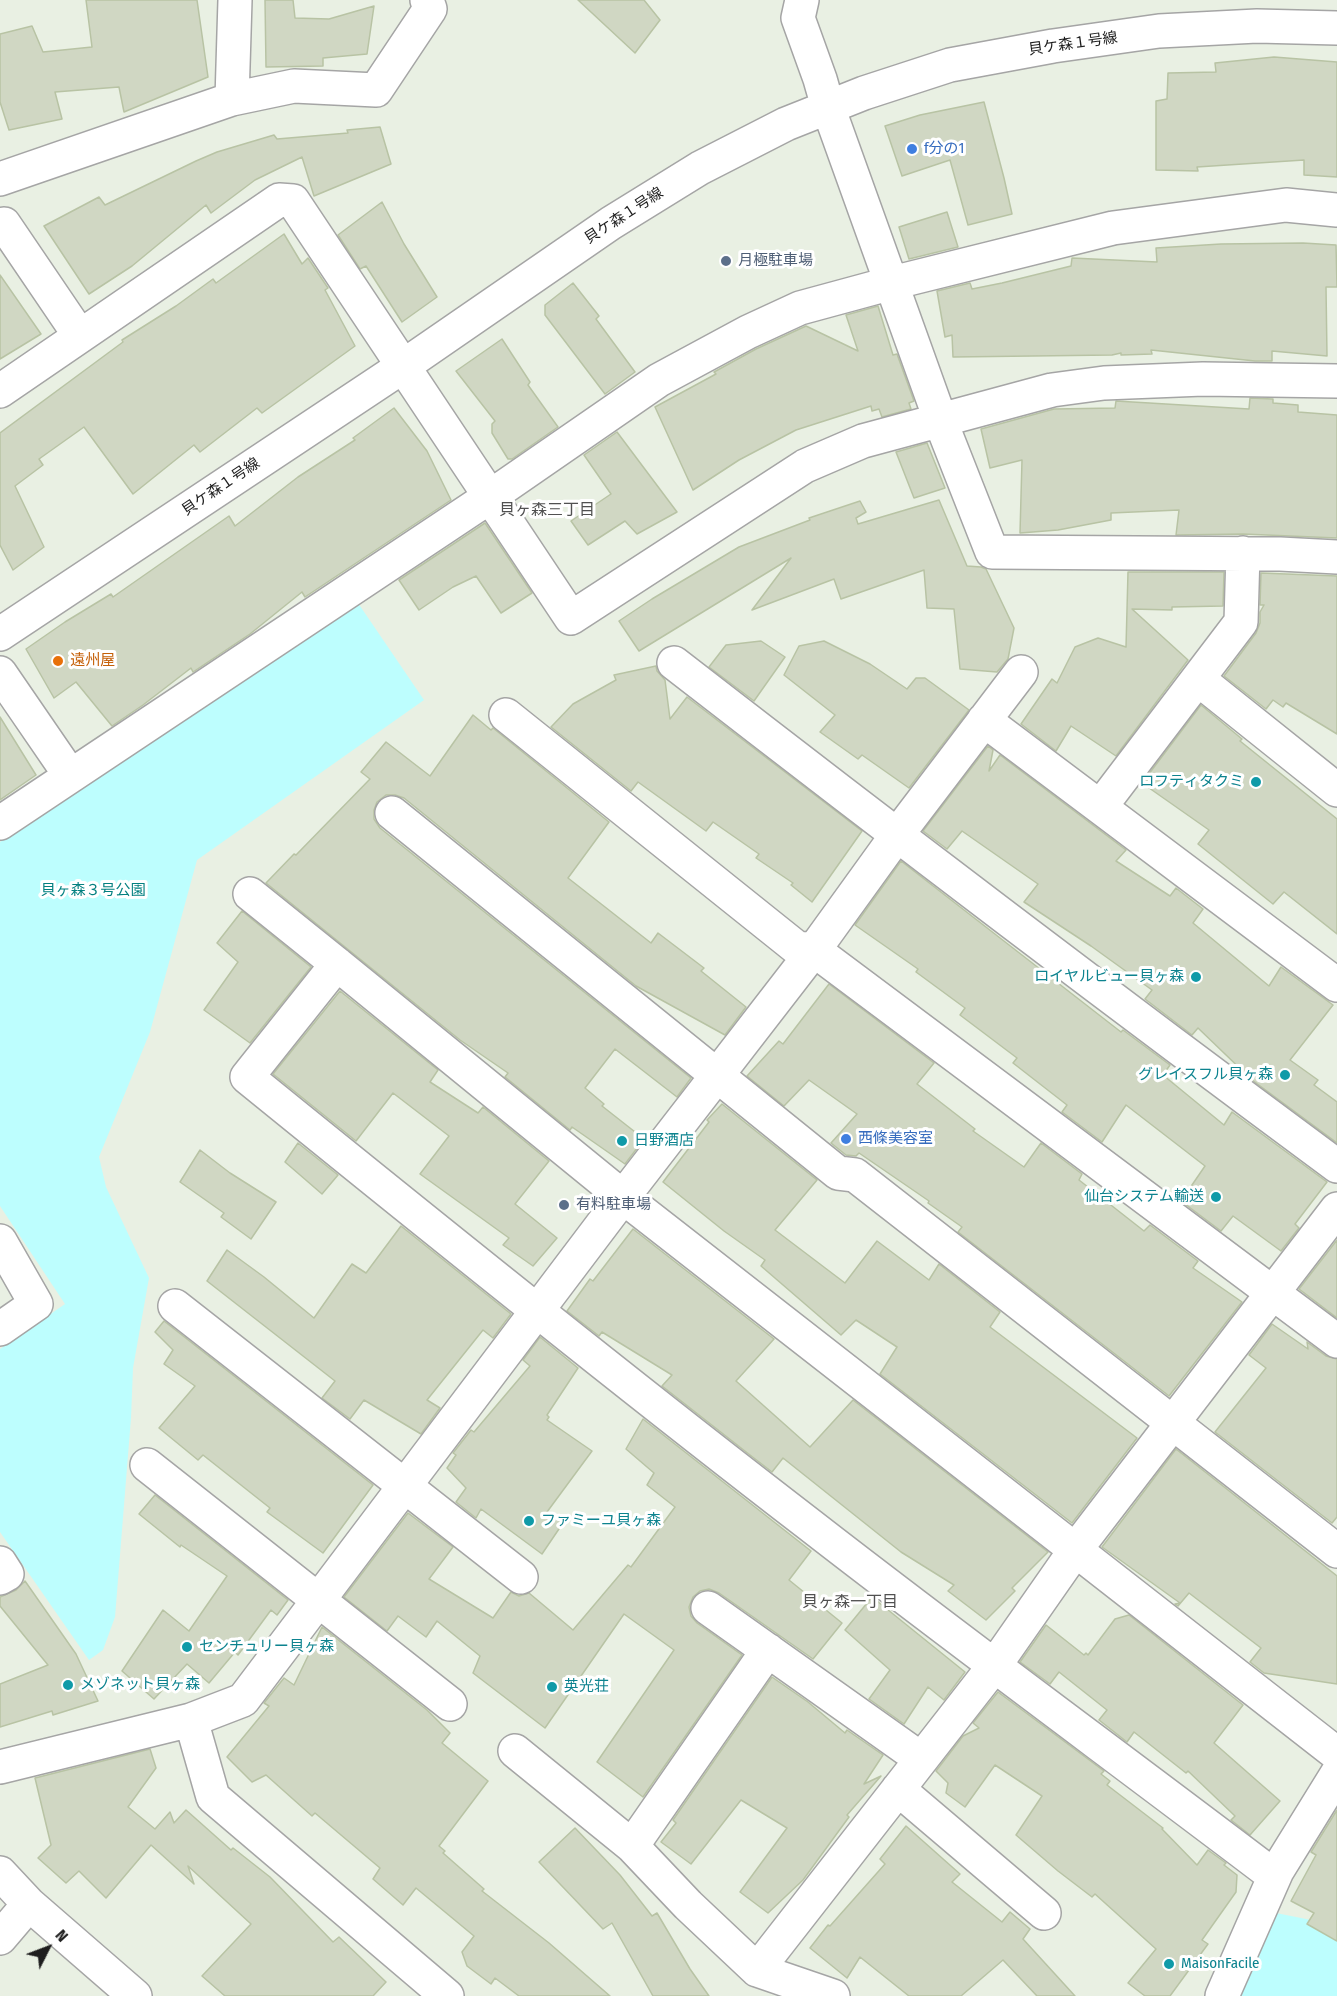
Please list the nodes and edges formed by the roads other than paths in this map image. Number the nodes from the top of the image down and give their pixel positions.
1 (235, 0) edge
2 (427, 0) edge
3 (801, 0) edge
4 (1337, 28) edge
5 (232, 99) junction
6 (828, 107) junction
7 (0, 179) edge
8 (1337, 210) edge
9 (0, 226) edge
10 (892, 283) junction
11 (80, 336) junction
12 (402, 367) junction
13 (1337, 381) edge
14 (0, 391) edge
15 (940, 419) junction
16 (491, 496) junction
17 (1243, 553) junction
18 (1337, 557) edge
19 (0, 634) edge
20 (674, 663) dead end
21 (1021, 672) dead end
22 (0, 673) edge
23 (1198, 679) junction
24 (506, 715) dead end
25 (984, 720) junction
26 (70, 775) junction
27 (1337, 790) edge
28 (1101, 806) junction
29 (392, 813) dead end
30 (0, 823) edge
31 (897, 835) junction
32 (250, 894) dead end
33 (814, 950) junction
34 (338, 964) junction
35 (1337, 986) edge
36 (718, 1076) junction
37 (1337, 1166) edge
38 (622, 1197) junction
39 (1337, 1209) edge
40 (0, 1241) edge
41 (1272, 1294) junction
42 (176, 1306) dead end
43 (536, 1312) junction
44 (0, 1329) edge
45 (1337, 1341) edge
46 (1172, 1422) junction
47 (147, 1465) dead end
48 (405, 1486) junction
49 (1076, 1549) junction
50 (1337, 1551) edge
51 (0, 1563) edge
52 (521, 1576) dead end
53 (0, 1578) edge
54 (318, 1600) junction
55 (708, 1608) dead end
56 (768, 1650) junction
57 (995, 1665) junction
58 (450, 1704) dead end
59 (191, 1720) junction
60 (515, 1751) dead end
61 (1337, 1754) edge
62 (921, 1759) junction
63 (0, 1767) edge
64 (1337, 1774) edge
65 (898, 1789) junction
66 (632, 1846) junction
67 (0, 1873) edge
68 (1274, 1876) junction
69 (29, 1904) junction
70 (1044, 1913) dead end
71 (0, 1938) edge
72 (757, 1970) junction
73 (135, 1996) edge
74 (447, 1996) edge
75 (833, 1996) edge
76 (1222, 1996) edge

1 - 5 street
2 - 5 street
3 - 6 street
4 - 6 street, 貝ケ森１号線
5 - 7 street
6 - 10 street
6 - 12 street, 貝ケ森１号線
8 - 10 street
9 - 11 street
10 - 15 street
10 - 16 street
11 - 12 street
11 - 14 street
12 - 16 street
12 - 19 street, 貝ケ森１号線
13 - 15 street
15 - 16 street
15 - 17 street
16 - 26 street
17 - 18 street
17 - 23 street
20 - 31 street
21 - 25 street
22 - 26 street
23 - 27 street
23 - 28 street
24 - 33 street
25 - 28 street
25 - 31 street
26 - 30 street
28 - 35 street
29 - 36 street
31 - 33 street
31 - 37 street
32 - 34 street
33 - 36 street
33 - 41 street
34 - 38 street
34 - 43 street
36 - 38 street
36 - 46 street
38 - 43 street
38 - 49 street
39 - 41 street
40 - 44 street
41 - 45 street
41 - 46 street
42 - 48 street
43 - 48 street
43 - 57 street
46 - 49 street
46 - 50 street
47 - 54 street
48 - 52 street
48 - 54 street
49 - 57 street
49 - 61 street
51 - 53 street
54 - 58 street
54 - 59 street
55 - 56 street
56 - 62 street
56 - 66 street
57 - 62 street
57 - 68 street
59 - 63 street
59 - 74 street
60 - 66 street
62 - 65 street
64 - 68 street
65 - 70 street
65 - 72 street
66 - 72 street
67 - 69 street
68 - 76 street
69 - 71 street
69 - 73 street
72 - 75 street

